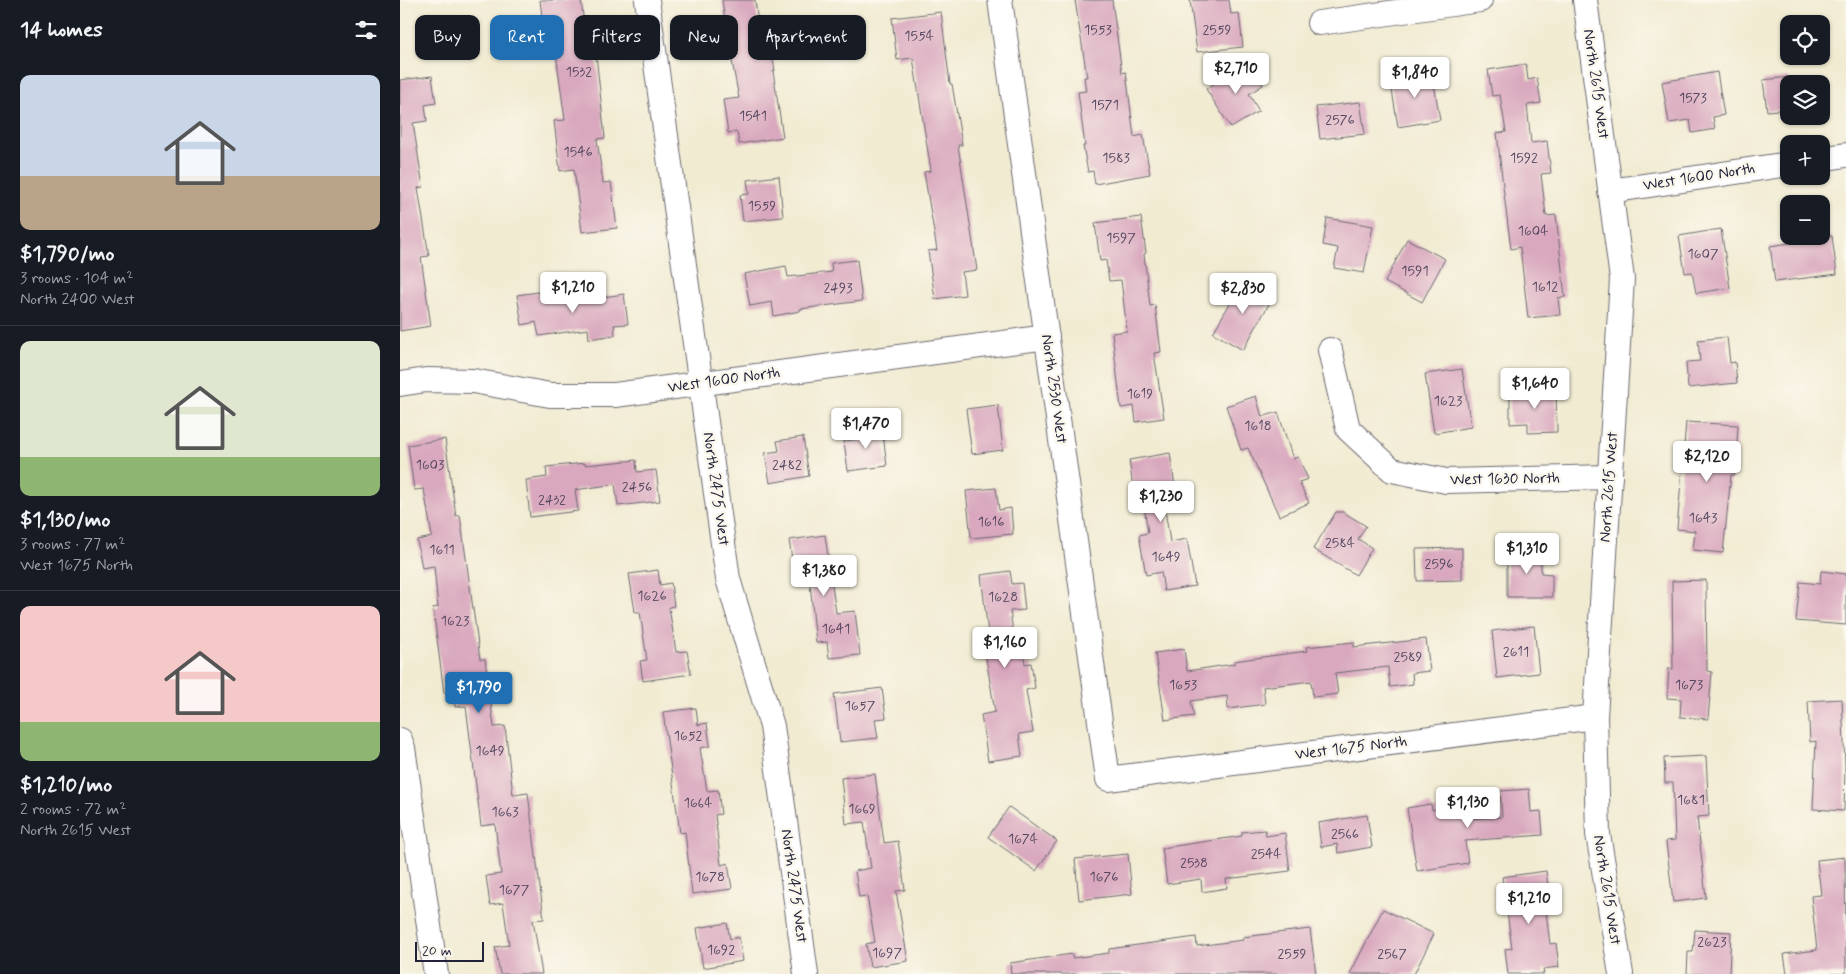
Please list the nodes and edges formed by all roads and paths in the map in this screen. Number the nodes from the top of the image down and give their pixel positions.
1 (647, 0) edge
2 (1000, 0) edge
3 (1480, 0) edge
4 (1585, 0) edge
5 (1319, 23) dead end
6 (1846, 155) edge
7 (1830, 158) edge
8 (1780, 165) edge
9 (1610, 191) junction
10 (1047, 337) junction
11 (1330, 350) dead end
12 (701, 383) junction
13 (400, 384) edge
14 (1610, 477) junction
15 (1595, 718) junction
16 (400, 740) edge
17 (1108, 779) joint
18 (436, 974) edge
19 (806, 974) edge
20 (1621, 974) edge

1 - 12 street, North 2475 West
2 - 10 street, North 2530 West
3 - 5 street
4 - 9 street, North 2615 West
6 - 7 street
8 - 9 street, West 1600 North
9 - 14 street, North 2615 West
10 - 12 street, West 1600 North
10 - 17 street, North 2530 West
11 - 14 street, West 1630 North
12 - 13 street, West 1600 North
12 - 19 street, North 2475 West
14 - 15 street, North 2615 West
15 - 17 street, West 1675 North
15 - 20 street, North 2615 West
16 - 18 street

